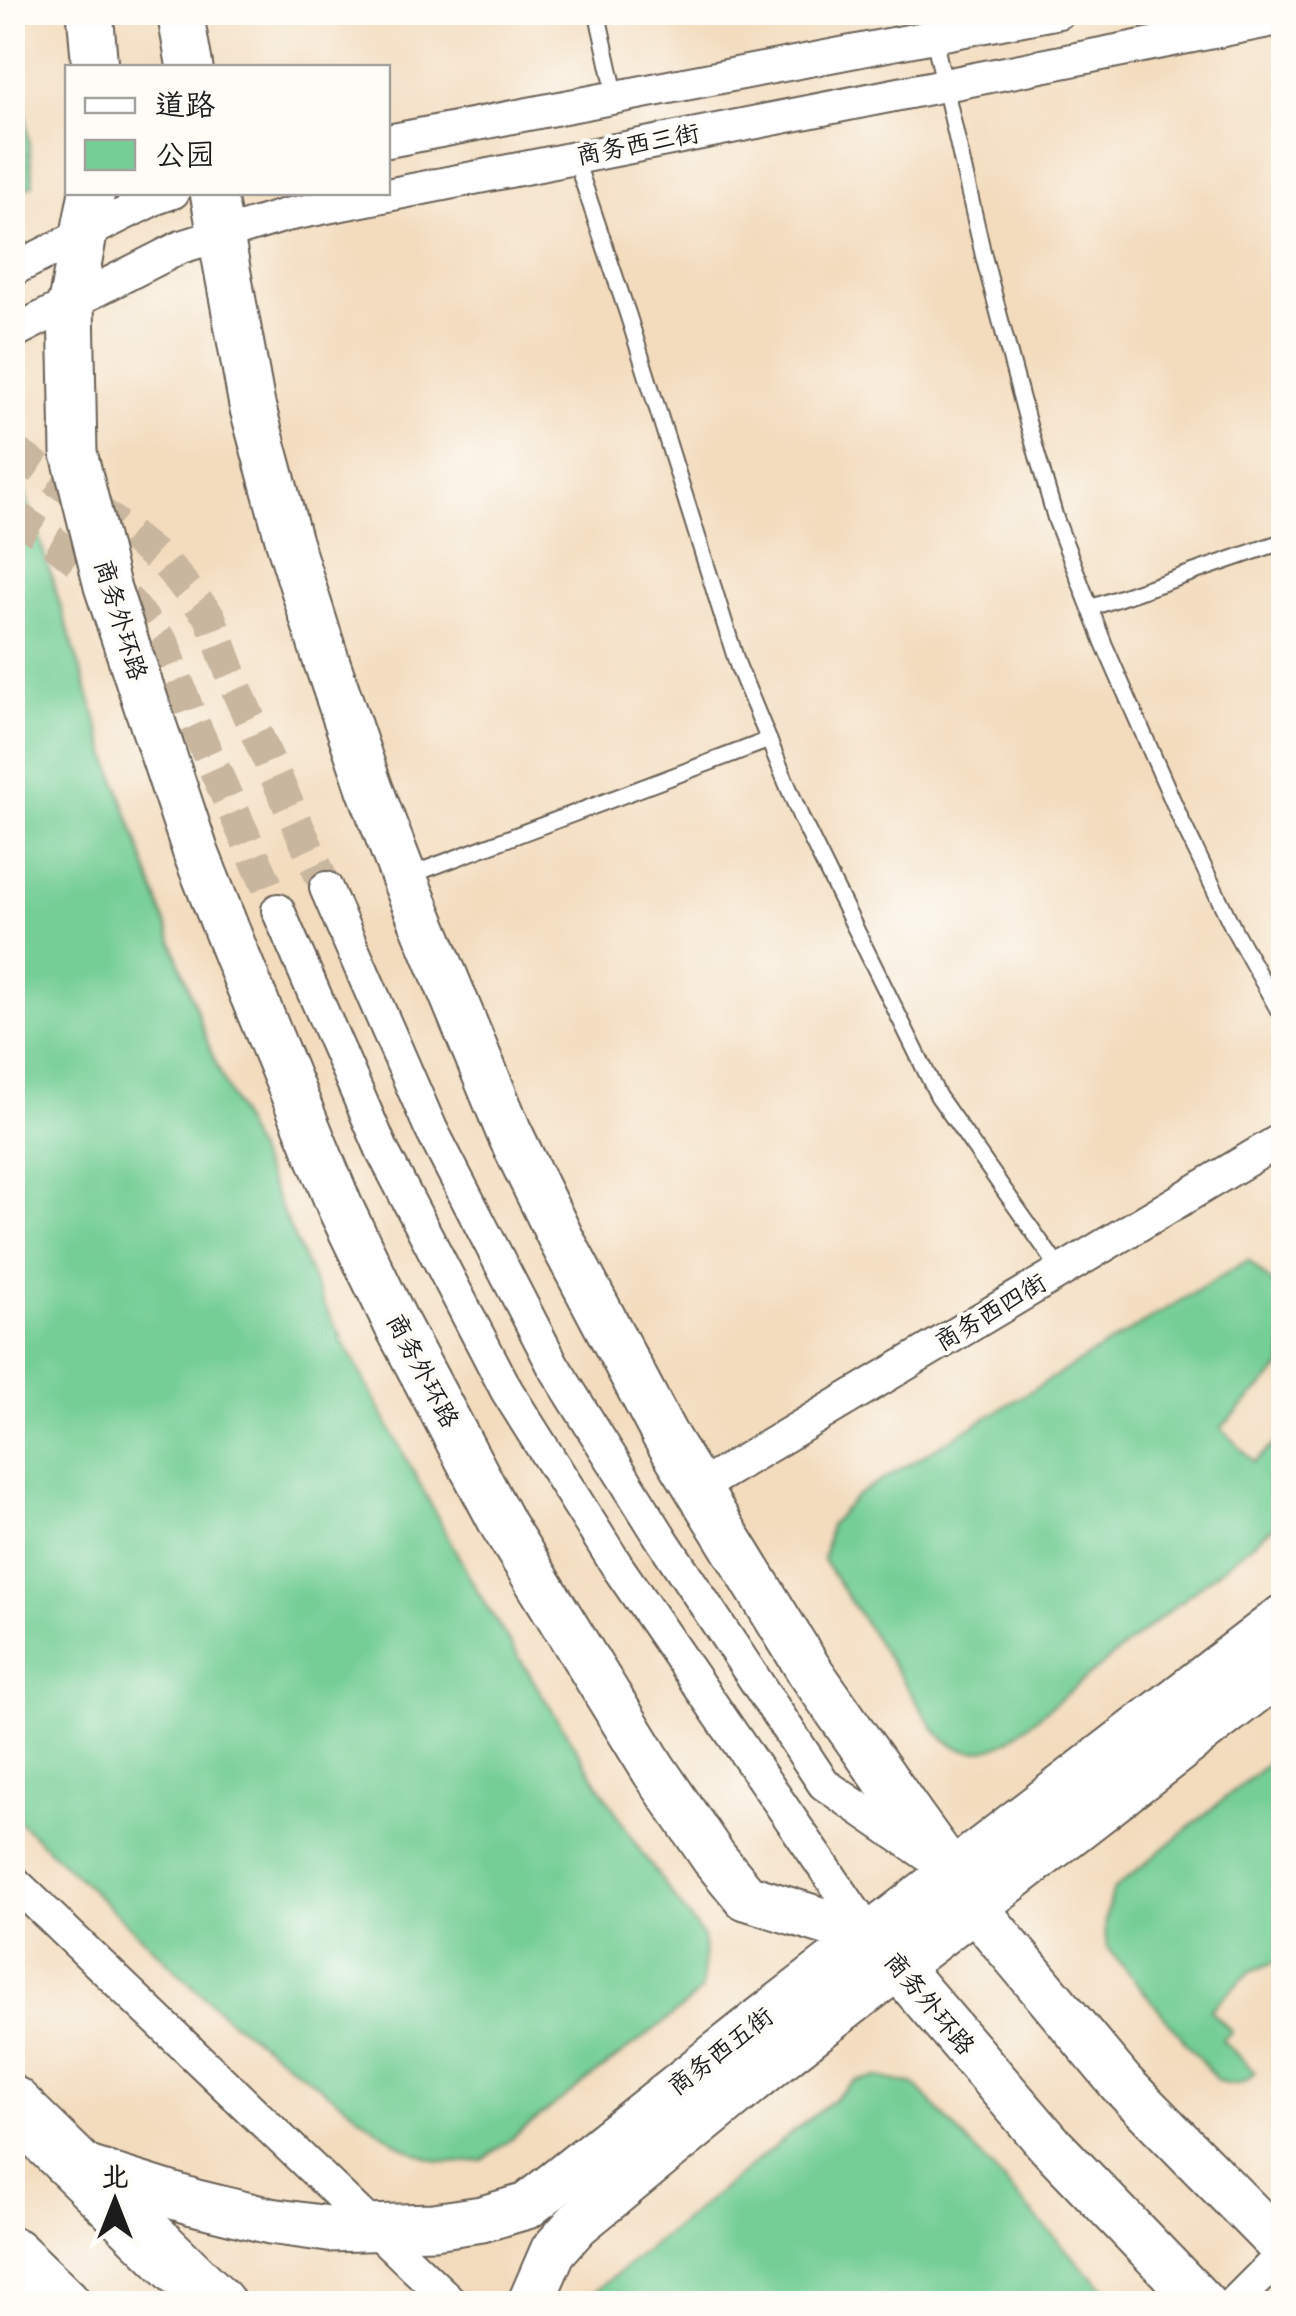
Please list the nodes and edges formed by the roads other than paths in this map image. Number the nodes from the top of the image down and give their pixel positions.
1 (90, 12) edge
2 (180, 12) edge
3 (597, 12) edge
4 (1059, 12) edge
5 (1284, 18) edge
6 (930, 25) edge
7 (95, 65) edge
8 (189, 65) edge
9 (944, 85) junction
10 (616, 97) junction
11 (390, 141) edge
12 (574, 158) junction
13 (390, 194) edge
14 (164, 195) edge
15 (387, 195) edge
16 (88, 214) edge
17 (217, 214) edge
18 (12, 270) edge
19 (71, 303) junction
20 (12, 333) edge
21 (1284, 541) edge
22 (1090, 608) junction
23 (768, 740) junction
24 (404, 877) junction
25 (326, 888) tunnel mouth
26 (278, 910) tunnel mouth
27 (1284, 1020) edge
28 (1284, 1138) edge
29 (1061, 1272) junction
30 (698, 1488) junction
31 (1284, 1617) edge
32 (1284, 1668) edge
33 (12, 1880) edge
34 (965, 1890) junction
35 (884, 1951) junction
36 (12, 2104) edge
37 (75, 2165) junction
38 (375, 2229) junction
39 (1284, 2251) edge
40 (12, 2255) edge
41 (63, 2304) edge
42 (217, 2304) edge
43 (453, 2304) edge
44 (530, 2304) edge
45 (1204, 2304) edge
46 (1233, 2304) edge

1 - 7 street
2 - 8 street
3 - 10 lane
4 - 6 street, 商务西三街
5 - 9 street, 商务西三街
6 - 9 lane
6 - 10 street, 商务西三街
9 - 12 street, 商务西三街
9 - 22 lane
10 - 11 street, 商务西三街
12 - 13 street, 商务西三街
12 - 23 lane
14 - 16 street
15 - 17 street, 商务西三街
16 - 18 street
16 - 19 street, 商务外环路
17 - 19 street, 商务西三街
17 - 24 street
19 - 20 street, 商务西三街
19 - 35 street, 商务外环路
21 - 22 lane
22 - 27 lane
23 - 24 lane
23 - 29 lane
24 - 30 street
25 - 34 street
26 - 35 street
28 - 29 street, 商务西四街
29 - 30 street, 商务西四街
30 - 34 street
31 - 34 street, 商务西五街
32 - 34 street, 商务西五街
33 - 38 street
34 - 35 street, 商务西五街
34 - 39 street
35 - 38 street, 商务西五街
35 - 44 street, 商务西五街
35 - 45 street, 商务外环路
36 - 37 highway
37 - 38 street, 商务西五街
37 - 42 highway
38 - 43 street
39 - 46 street
40 - 41 highway

